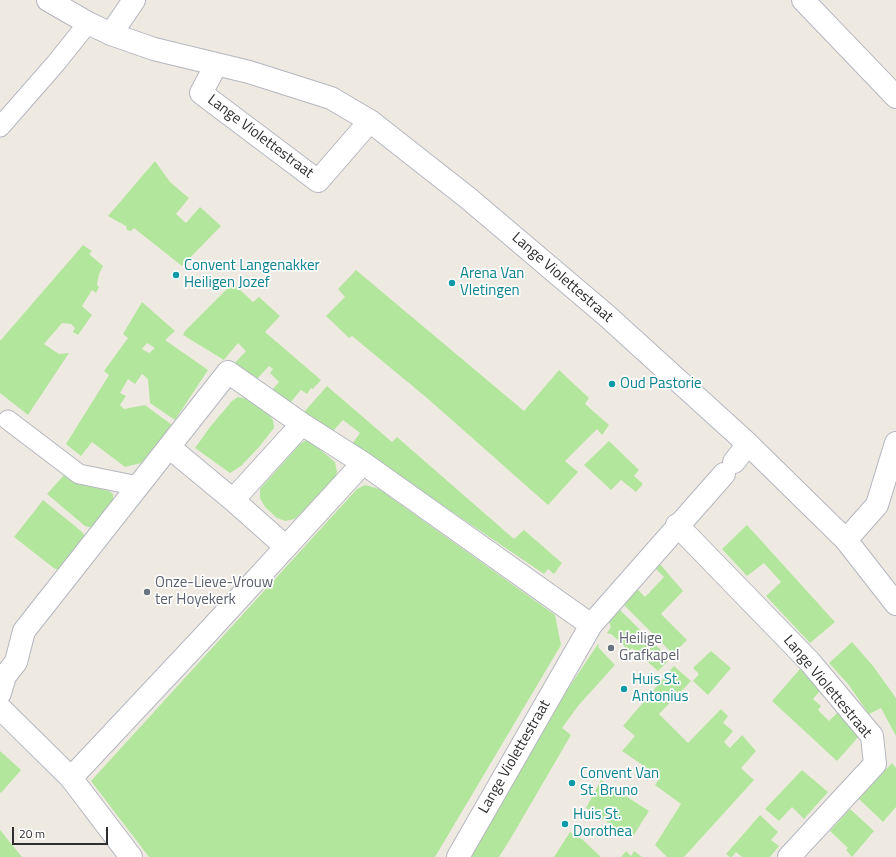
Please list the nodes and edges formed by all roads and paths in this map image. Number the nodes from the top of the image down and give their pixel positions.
1 (48, 0) edge
2 (134, 0) edge
3 (803, 0) edge
4 (88, 23) junction
5 (111, 34) junction
6 (216, 64) junction
7 (896, 97) edge
8 (370, 121) junction
9 (0, 127) edge
10 (8, 420) dead end
11 (302, 424) junction
12 (896, 443) edge
13 (748, 444) junction
14 (169, 447) junction
15 (363, 463) junction
16 (138, 486) junction
17 (233, 500) junction
18 (677, 526) junction
19 (846, 540) junction
20 (286, 547) junction
21 (896, 604) edge
22 (590, 625) junction
23 (0, 694) edge
24 (0, 708) edge
25 (71, 778) junction
26 (131, 857) edge
27 (458, 857) edge
28 (789, 857) edge

1 - 4 street, Lange Violettestraat
2 - 5 street
3 - 7 street
4 - 5 street, Lange Violettestraat
4 - 9 lane
5 - 6 street, Lange Violettestraat
6 - 8 street, Lange Violettestraat
6 - 8 street, Lange Violettestraat
8 - 13 street, Lange Violettestraat
10 - 16 lane
11 - 14 street
11 - 15 street
11 - 17 street
12 - 19 street
13 - 18 street, Lange Violettestraat
13 - 19 street, Lange Violettestraat
14 - 16 street
14 - 17 street
15 - 20 street
15 - 22 street
16 - 23 street
17 - 20 street
18 - 22 street, Lange Violettestraat
18 - 28 street, Lange Violettestraat
19 - 21 street, Lange Violettestraat
20 - 25 street
22 - 27 street, Lange Violettestraat
24 - 25 street
25 - 26 street

